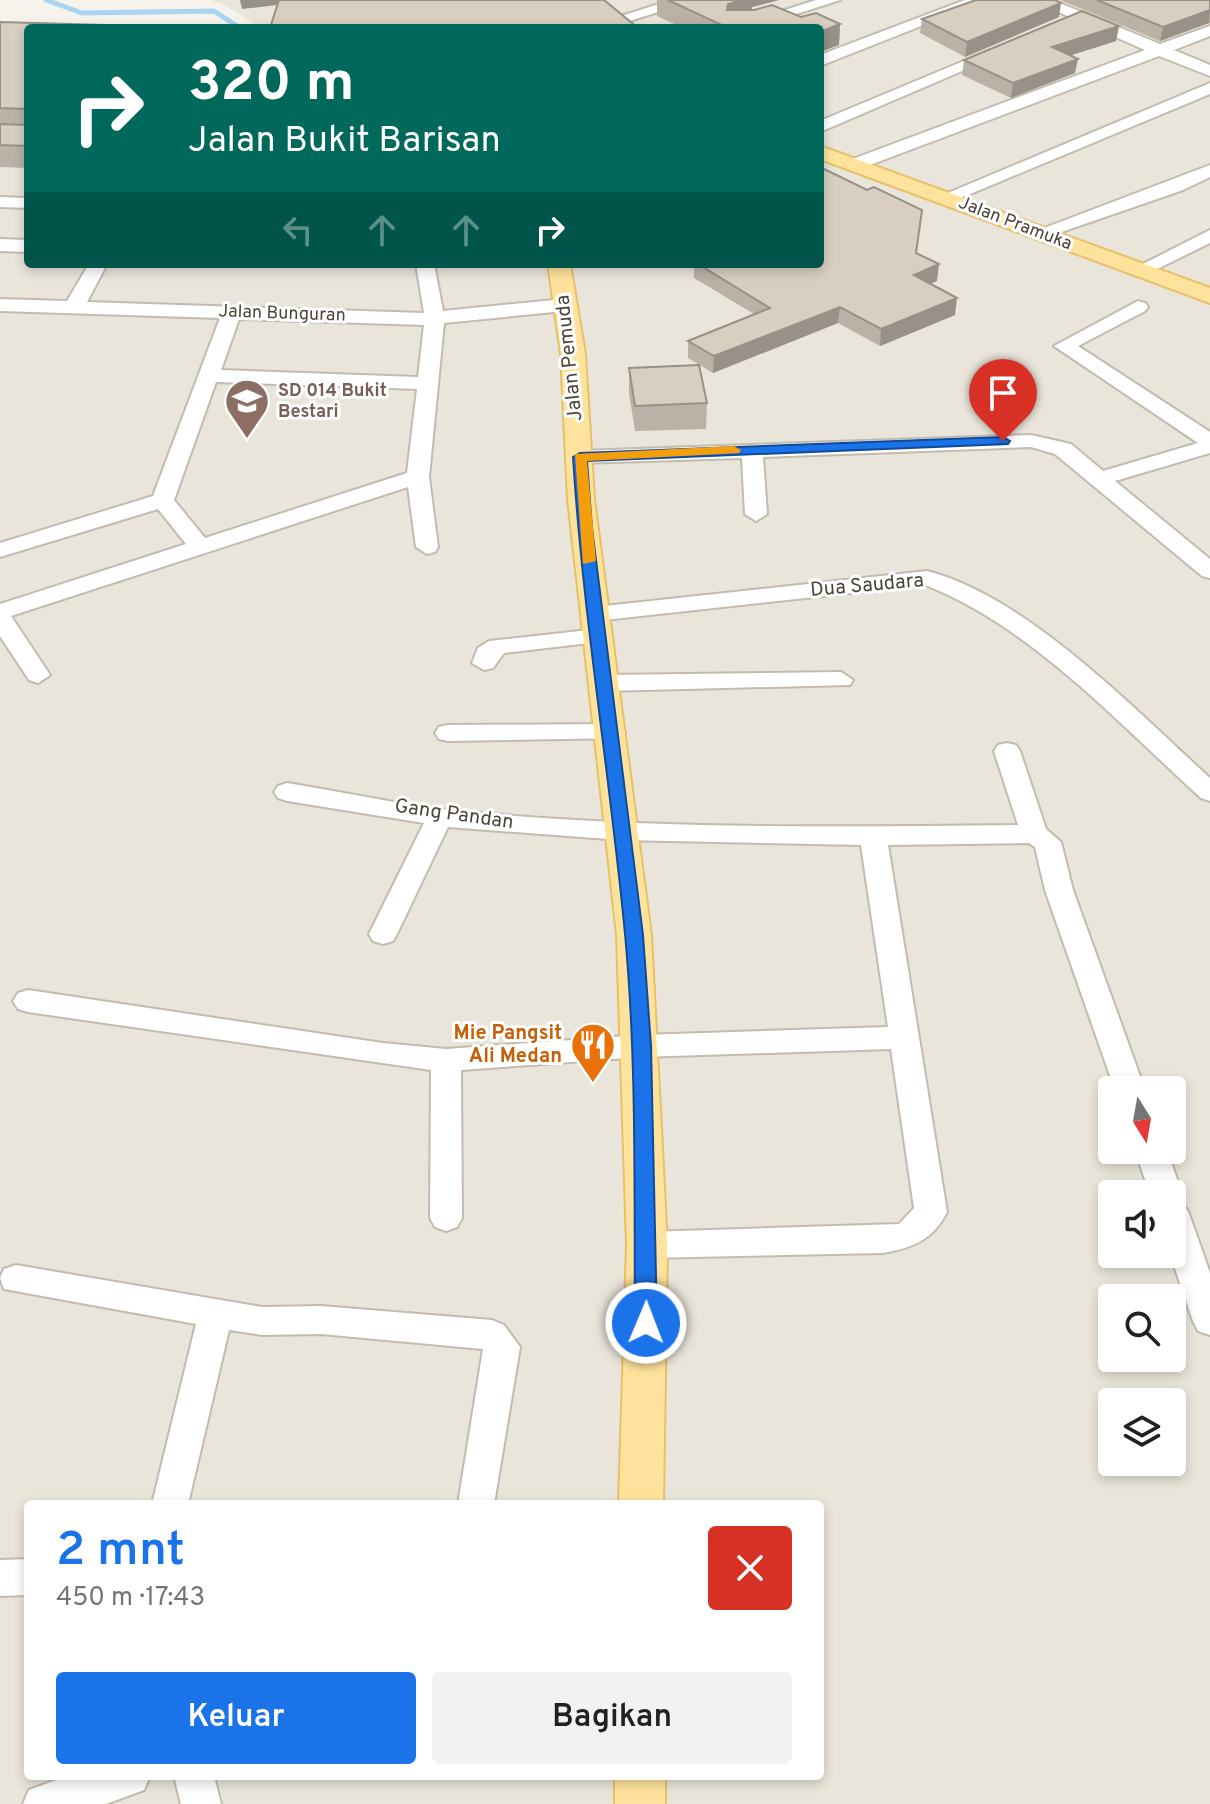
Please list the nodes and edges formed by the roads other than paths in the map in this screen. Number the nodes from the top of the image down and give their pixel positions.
1 (688, 0) edge
2 (832, 0) edge
3 (979, 0) edge
4 (1039, 0) edge
5 (1079, 17) junction
6 (620, 19) edge
7 (750, 24) edge
8 (1051, 29) edge
9 (1210, 31) edge
10 (1009, 47) edge
11 (1154, 49) junction
12 (824, 59) edge
13 (1210, 71) edge
14 (1210, 88) edge
15 (824, 125) edge
16 (824, 153) edge
17 (856, 164) junction
18 (1210, 170) edge
19 (945, 198) junction
20 (0, 202) edge
21 (24, 203) edge
22 (1040, 233) junction
23 (1210, 236) edge
24 (0, 245) edge
25 (24, 246) edge
26 (96, 268) edge
27 (426, 268) edge
28 (559, 268) edge
29 (1140, 270) junction
30 (1210, 296) edge
31 (0, 305) edge
32 (564, 305) junction
33 (74, 307) junction
34 (1138, 307) dead end
35 (232, 312) junction
36 (435, 319) junction
37 (206, 376) junction
38 (428, 383) junction
39 (1210, 444) edge
40 (752, 449) junction
41 (580, 457) junction
42 (418, 477) junction
43 (1102, 478) junction
44 (163, 500) junction
45 (756, 514) dead end
46 (200, 547) junction
47 (427, 547) dead end
48 (0, 550) edge
49 (1210, 571) edge
50 (0, 615) edge
51 (596, 625) junction
52 (484, 663) dead end
53 (38, 675) dead end
54 (841, 680) dead end
55 (605, 683) junction
56 (612, 732) junction
57 (448, 733) dead end
58 (1007, 751) dead end
59 (287, 792) dead end
60 (1210, 792) edge
61 (440, 817) junction
62 (621, 831) junction
63 (1034, 834) junction
64 (873, 836) junction
65 (383, 934) dead end
66 (28, 1001) dead end
67 (903, 1038) junction
68 (641, 1046) junction
69 (446, 1060) junction
70 (1125, 1076) edge
71 (446, 1218) dead end
72 (647, 1245) junction
73 (1186, 1249) edge
74 (16, 1279) dead end
75 (216, 1311) junction
76 (1209, 1312) edge
77 (171, 1500) edge
78 (477, 1500) edge
79 (641, 1500) edge
80 (24, 1577) edge
81 (0, 1578) edge
82 (118, 1780) edge
83 (195, 1780) edge
84 (640, 1780) edge
85 (43, 1804) edge
86 (201, 1804) edge
87 (640, 1804) edge

1 - 6 street
2 - 7 street
3 - 12 street
4 - 5 street
5 - 8 street
5 - 11 street
9 - 11 street
10 - 15 street
11 - 13 street
11 - 17 street
14 - 19 street
16 - 17 main road, Jalan Pramuka
17 - 19 main road, Jalan Pramuka
18 - 22 street
19 - 22 main road, Jalan Pramuka
20 - 21 street
22 - 29 main road, Jalan Pramuka
23 - 29 street
24 - 25 street
26 - 33 street
27 - 36 street
28 - 32 main road, Jalan Pemuda
29 - 30 main road, Jalan Pramuka
31 - 33 street, Jalan Bunguran
32 - 36 street, Jalan Bunguran
32 - 41 main road, Jalan Pemuda
33 - 35 street, Jalan Bunguran
34 - 39 street
35 - 36 street, Jalan Bunguran
35 - 37 street
36 - 38 street
37 - 38 street
37 - 44 street
38 - 42 street
39 - 43 street
40 - 41 street
40 - 43 street
40 - 45 street
41 - 51 main road, Jalan Pemuda
42 - 46 street
42 - 47 street
43 - 49 street
44 - 46 street
44 - 48 street
46 - 50 street
50 - 53 street
51 - 52 street, Dua Saudara
51 - 55 main road, Jalan Pemuda
51 - 60 street, Dua Saudara
54 - 55 street
55 - 56 main road, Jalan Pemuda
56 - 57 street
56 - 62 main road, Jalan Pemuda
58 - 63 street
59 - 61 street, Gang Pandan
61 - 62 street, Gang Pandan
61 - 65 street
62 - 64 street, Gang Pandan
62 - 68 main road, Jalan Pemuda
63 - 64 street, Gang Pandan
63 - 70 street
64 - 67 street
66 - 69 street
67 - 68 street
67 - 72 street
68 - 69 street
68 - 72 main road, Jalan Pemuda
69 - 71 street
72 - 79 main road, Jalan Pemuda
73 - 76 street
74 - 75 street
75 - 77 street
75 - 78 street
80 - 81 street
82 - 85 street
83 - 86 street
84 - 87 main road

